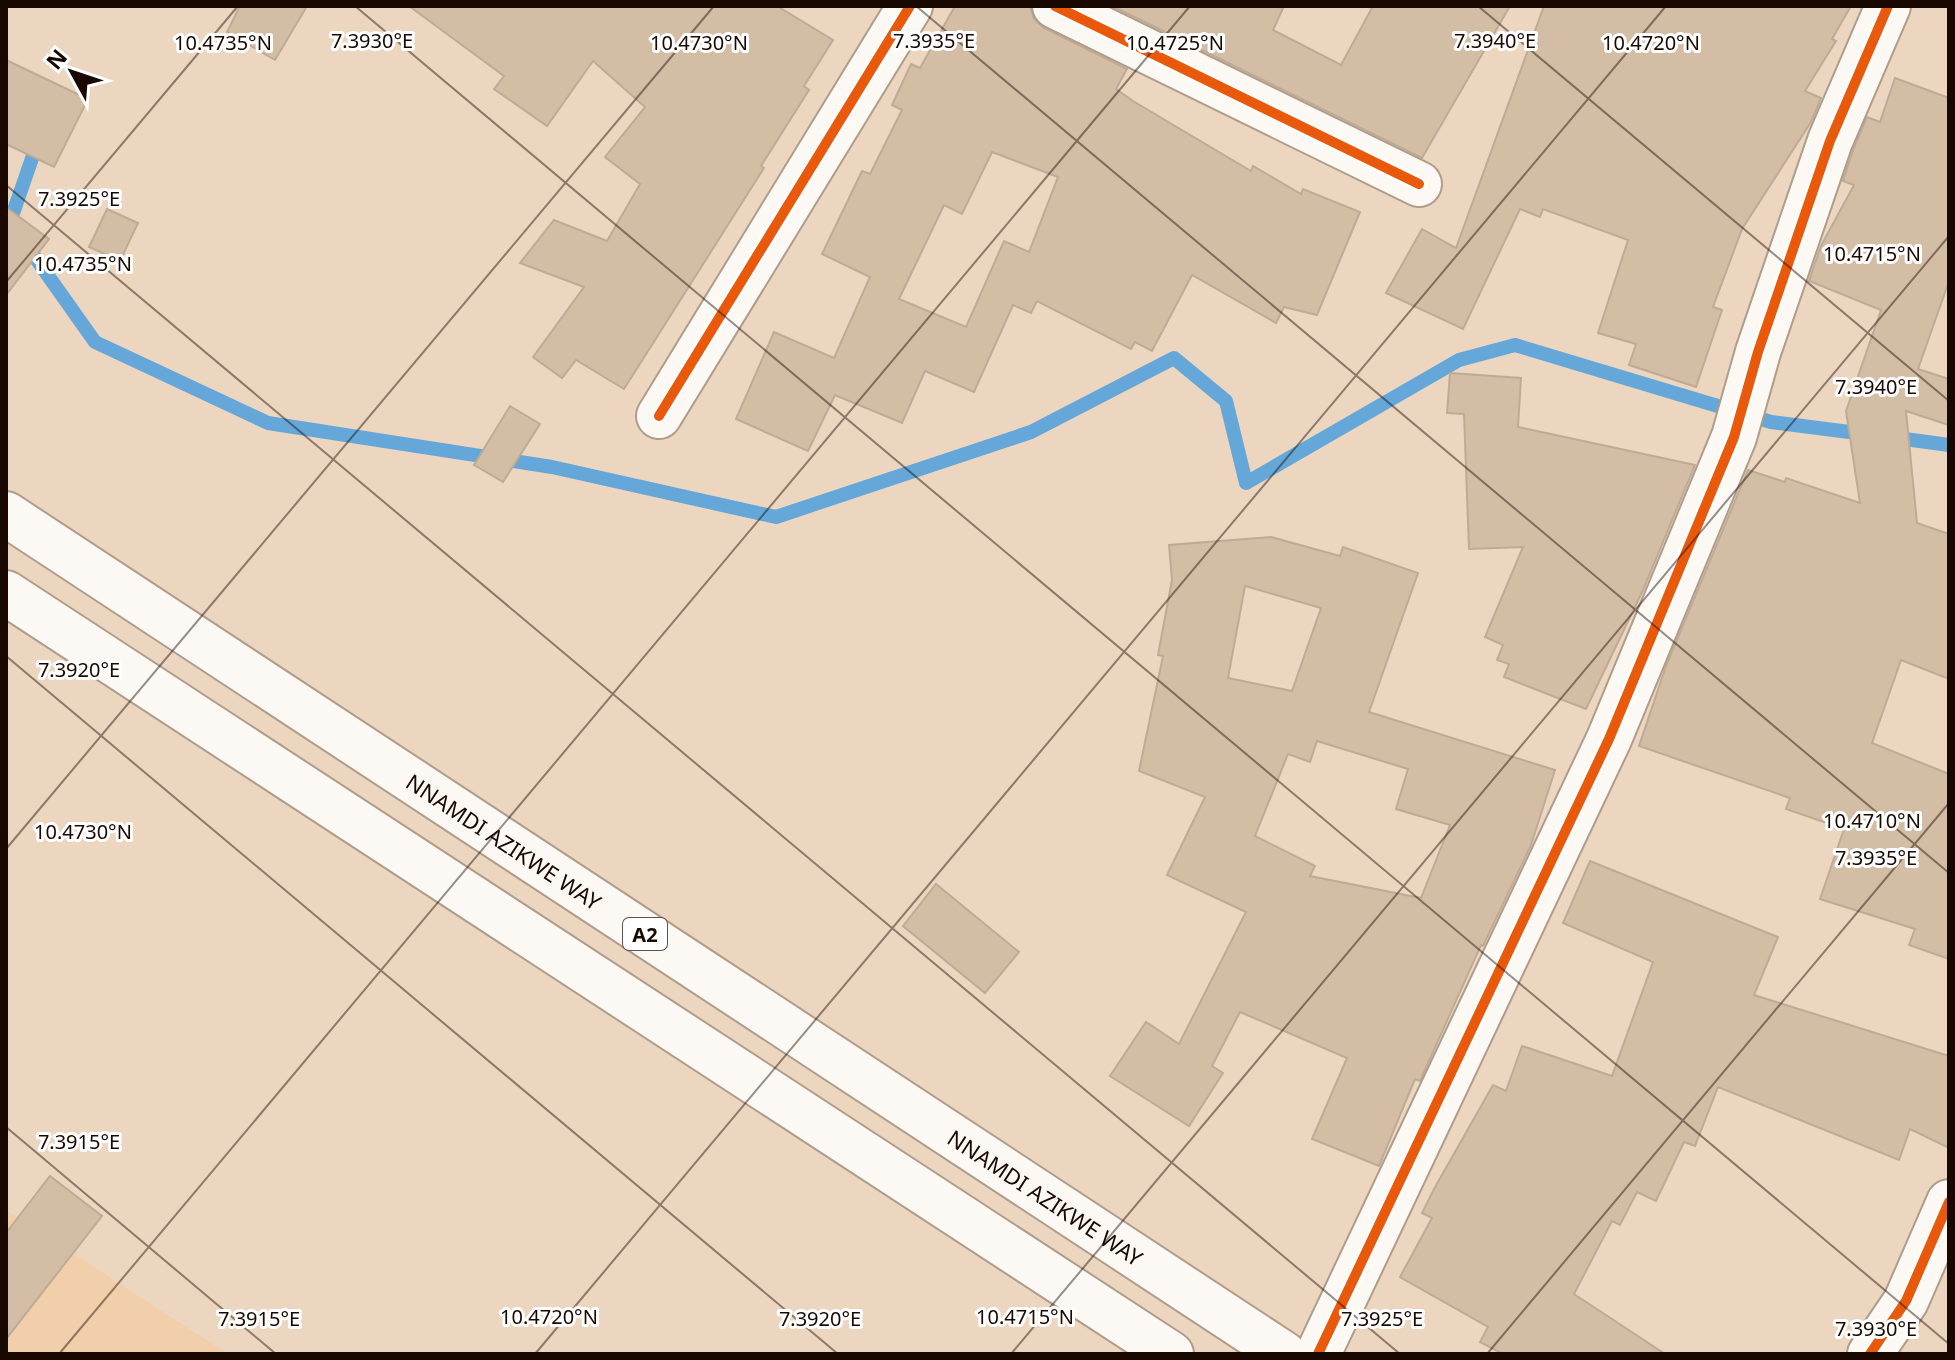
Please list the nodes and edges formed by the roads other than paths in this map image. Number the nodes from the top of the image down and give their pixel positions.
1 (910, 6) edge
2 (1055, 6) edge
3 (1888, 6) edge
4 (1419, 184) dead end
5 (659, 416) dead end
6 (6, 514) edge
7 (6, 593) edge
8 (1949, 1202) edge
9 (1171, 1354) edge
10 (1284, 1354) edge
11 (1318, 1354) edge
12 (1870, 1354) edge

1 - 5 main road
2 - 4 main road
3 - 11 main road
6 - 10 main road, NNAMDI AZIKWE WAY / A2
7 - 9 main road
8 - 12 main road

